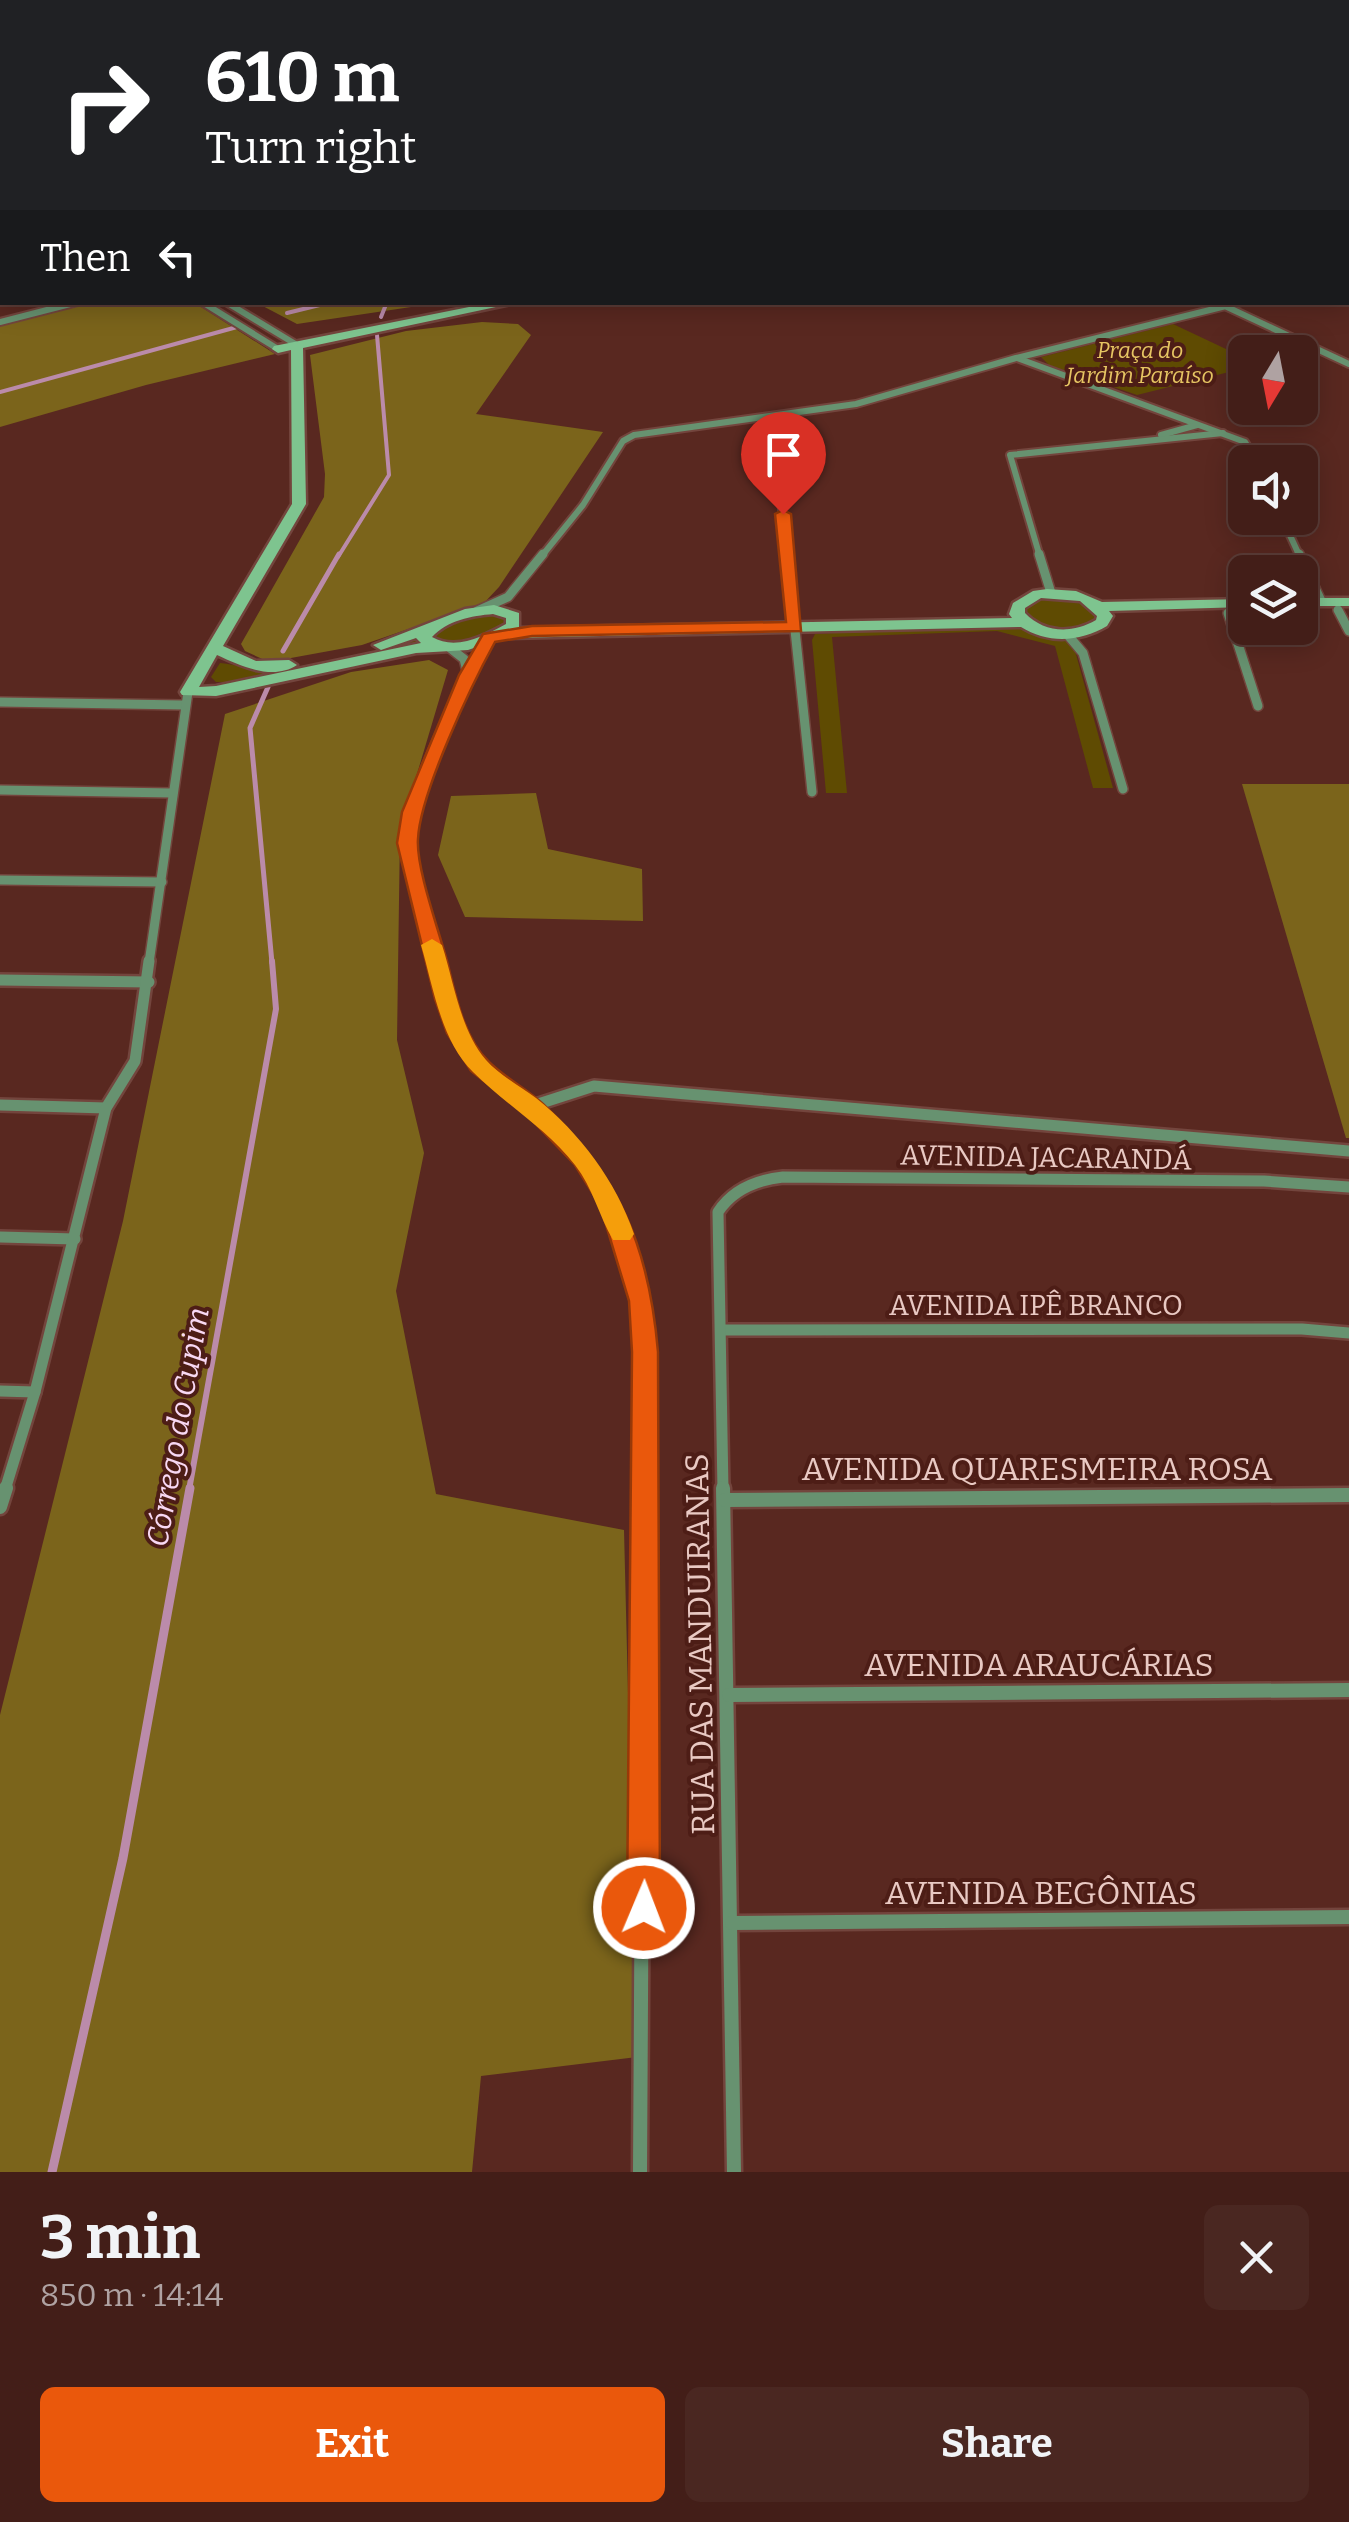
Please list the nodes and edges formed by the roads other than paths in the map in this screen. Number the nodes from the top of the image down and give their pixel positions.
1 (66, 305) edge
2 (207, 305) edge
3 (230, 305) edge
4 (501, 305) edge
5 (1230, 305) edge
6 (1226, 306) junction
7 (0, 322) edge
8 (278, 349) joint
9 (296, 352) junction
10 (1016, 358) junction
11 (1349, 364) edge
12 (1200, 424) junction
13 (1223, 434) junction
14 (1125, 442) junction
15 (1248, 445) edge
16 (779, 480) dead end
17 (1290, 535) edge
18 (1051, 593) junction
19 (1320, 601) joint
20 (1228, 603) edge
21 (1345, 608) edge
22 (511, 610) junction
23 (1318, 610) edge
24 (1103, 612) junction
25 (1228, 613) edge
26 (1020, 614) junction
27 (794, 622) junction
28 (431, 628) junction
29 (1349, 631) edge
30 (1067, 634) junction
31 (495, 635) junction
32 (1244, 645) edge
33 (445, 647) junction
34 (216, 649) junction
35 (468, 675) junction
36 (185, 698) junction
37 (0, 702) edge
38 (1258, 706) dead end
39 (1123, 789) dead end
40 (0, 790) edge
41 (812, 792) dead end
42 (172, 793) junction
43 (0, 880) edge
44 (162, 882) junction
45 (0, 980) edge
46 (149, 982) junction
47 (0, 1105) edge
48 (532, 1106) junction
49 (106, 1108) junction
50 (1349, 1151) edge
51 (744, 1187) joint
52 (1349, 1188) edge
53 (0, 1238) edge
54 (75, 1239) junction
55 (723, 1330) junction
56 (1349, 1333) edge
57 (0, 1391) edge
58 (35, 1392) junction
59 (1349, 1496) edge
60 (725, 1500) junction
61 (0, 1506) edge
62 (1349, 1690) edge
63 (729, 1695) junction
64 (1349, 1918) edge
65 (732, 1923) junction
66 (640, 2172) edge
67 (734, 2172) edge

1 - 7 street
2 - 8 street
3 - 9 street
4 - 9 street
5 - 6 street
6 - 10 street
6 - 11 street
8 - 9 street
9 - 34 street
10 - 12 street
10 - 22 street
12 - 13 street
12 - 14 street
13 - 14 street
13 - 15 street
14 - 18 street
16 - 27 street
17 - 19 street
18 - 24 street
18 - 26 street
19 - 21 street
20 - 24 street
21 - 23 street
21 - 29 street
22 - 27 street
22 - 28 street
22 - 31 street
24 - 25 street
24 - 30 street
26 - 27 street
26 - 30 street
27 - 31 street
27 - 41 street
28 - 33 street
28 - 34 street
30 - 39 street
31 - 33 street
31 - 35 street
32 - 38 street
33 - 35 street
33 - 36 street
34 - 36 street
35 - 48 street
36 - 37 street
36 - 42 street
40 - 42 street
42 - 44 street
43 - 44 street
44 - 46 street
45 - 46 street
46 - 49 street
47 - 49 street
48 - 50 street
48 - 66 street
49 - 54 street
51 - 52 street, AVENIDA JACARANDÁ
51 - 55 street, RUA DAS MANDUIRANAS
53 - 54 street
54 - 58 street
55 - 56 street, AVENIDA IPÊ BRANCO
55 - 60 street, RUA DAS MANDUIRANAS
57 - 58 street
58 - 61 street
59 - 60 street, AVENIDA QUARESMEIRA ROSA
60 - 63 street, RUA DAS MANDUIRANAS
62 - 63 street, AVENIDA ARAUCÁRIAS
63 - 65 street, RUA DAS MANDUIRANAS
64 - 65 street, AVENIDA BEGÔNIAS
65 - 67 street, RUA DAS MANDUIRANAS

